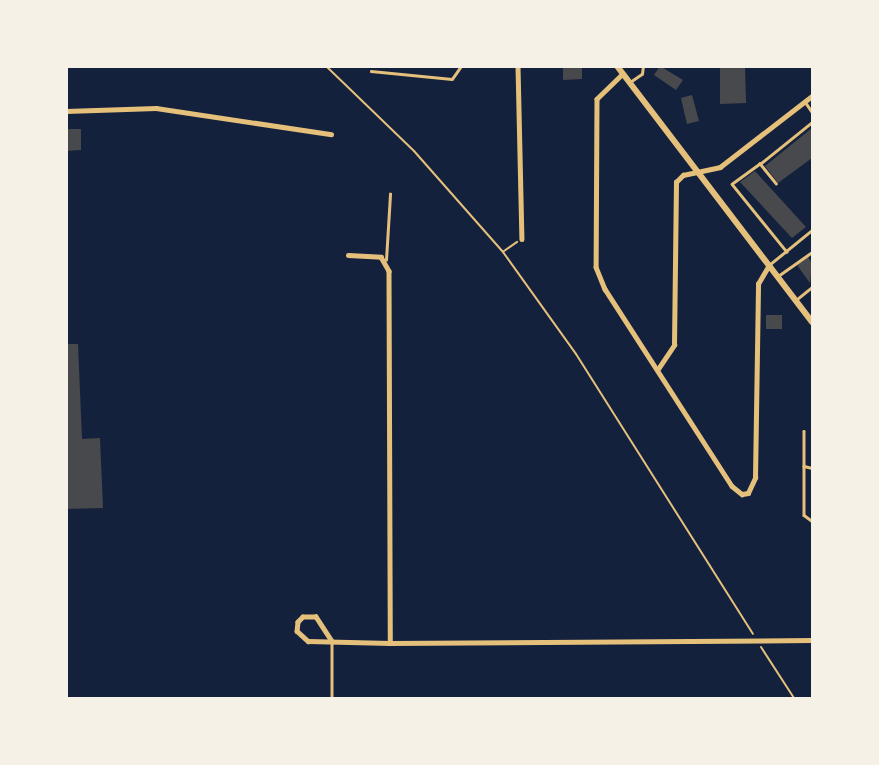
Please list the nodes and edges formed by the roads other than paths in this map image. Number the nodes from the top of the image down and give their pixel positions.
1 (461, 66) edge
2 (518, 66) edge
3 (617, 66) edge
4 (643, 66) edge
5 (371, 71) dead end
6 (623, 74) junction
7 (630, 82) junction
8 (813, 96) edge
9 (806, 103) junction
10 (66, 111) edge
11 (813, 112) edge
12 (813, 122) edge
13 (331, 134) dead end
14 (760, 164) junction
15 (697, 171) junction
16 (776, 184) dead end
17 (390, 194) dead end
18 (813, 230) edge
19 (522, 239) dead end
20 (787, 252) junction
21 (813, 252) edge
22 (348, 255) dead end
23 (386, 260) junction
24 (769, 265) junction
25 (778, 276) junction
26 (813, 287) edge
27 (796, 300) junction
28 (813, 321) edge
29 (658, 369) junction
30 (804, 431) dead end
31 (804, 466) junction
32 (813, 468) edge
33 (813, 521) edge
34 (813, 639) edge
35 (332, 642) junction
36 (390, 643) junction
37 (332, 698) edge

1 - 5 lane
2 - 19 street
3 - 6 main road
4 - 7 lane
6 - 7 main road
6 - 29 street
7 - 15 main road
8 - 9 street
9 - 11 lane
9 - 15 street
10 - 13 street
12 - 14 lane
14 - 16 lane
14 - 20 lane
15 - 24 main road
15 - 29 street
17 - 23 lane
18 - 20 lane
20 - 24 lane
21 - 25 lane
22 - 23 street
23 - 36 street
24 - 25 main road
24 - 29 street
25 - 27 main road
26 - 27 lane
27 - 28 main road
30 - 31 lane
31 - 32 lane
31 - 33 lane
34 - 36 street
35 - 35 street
35 - 36 street
35 - 37 lane

